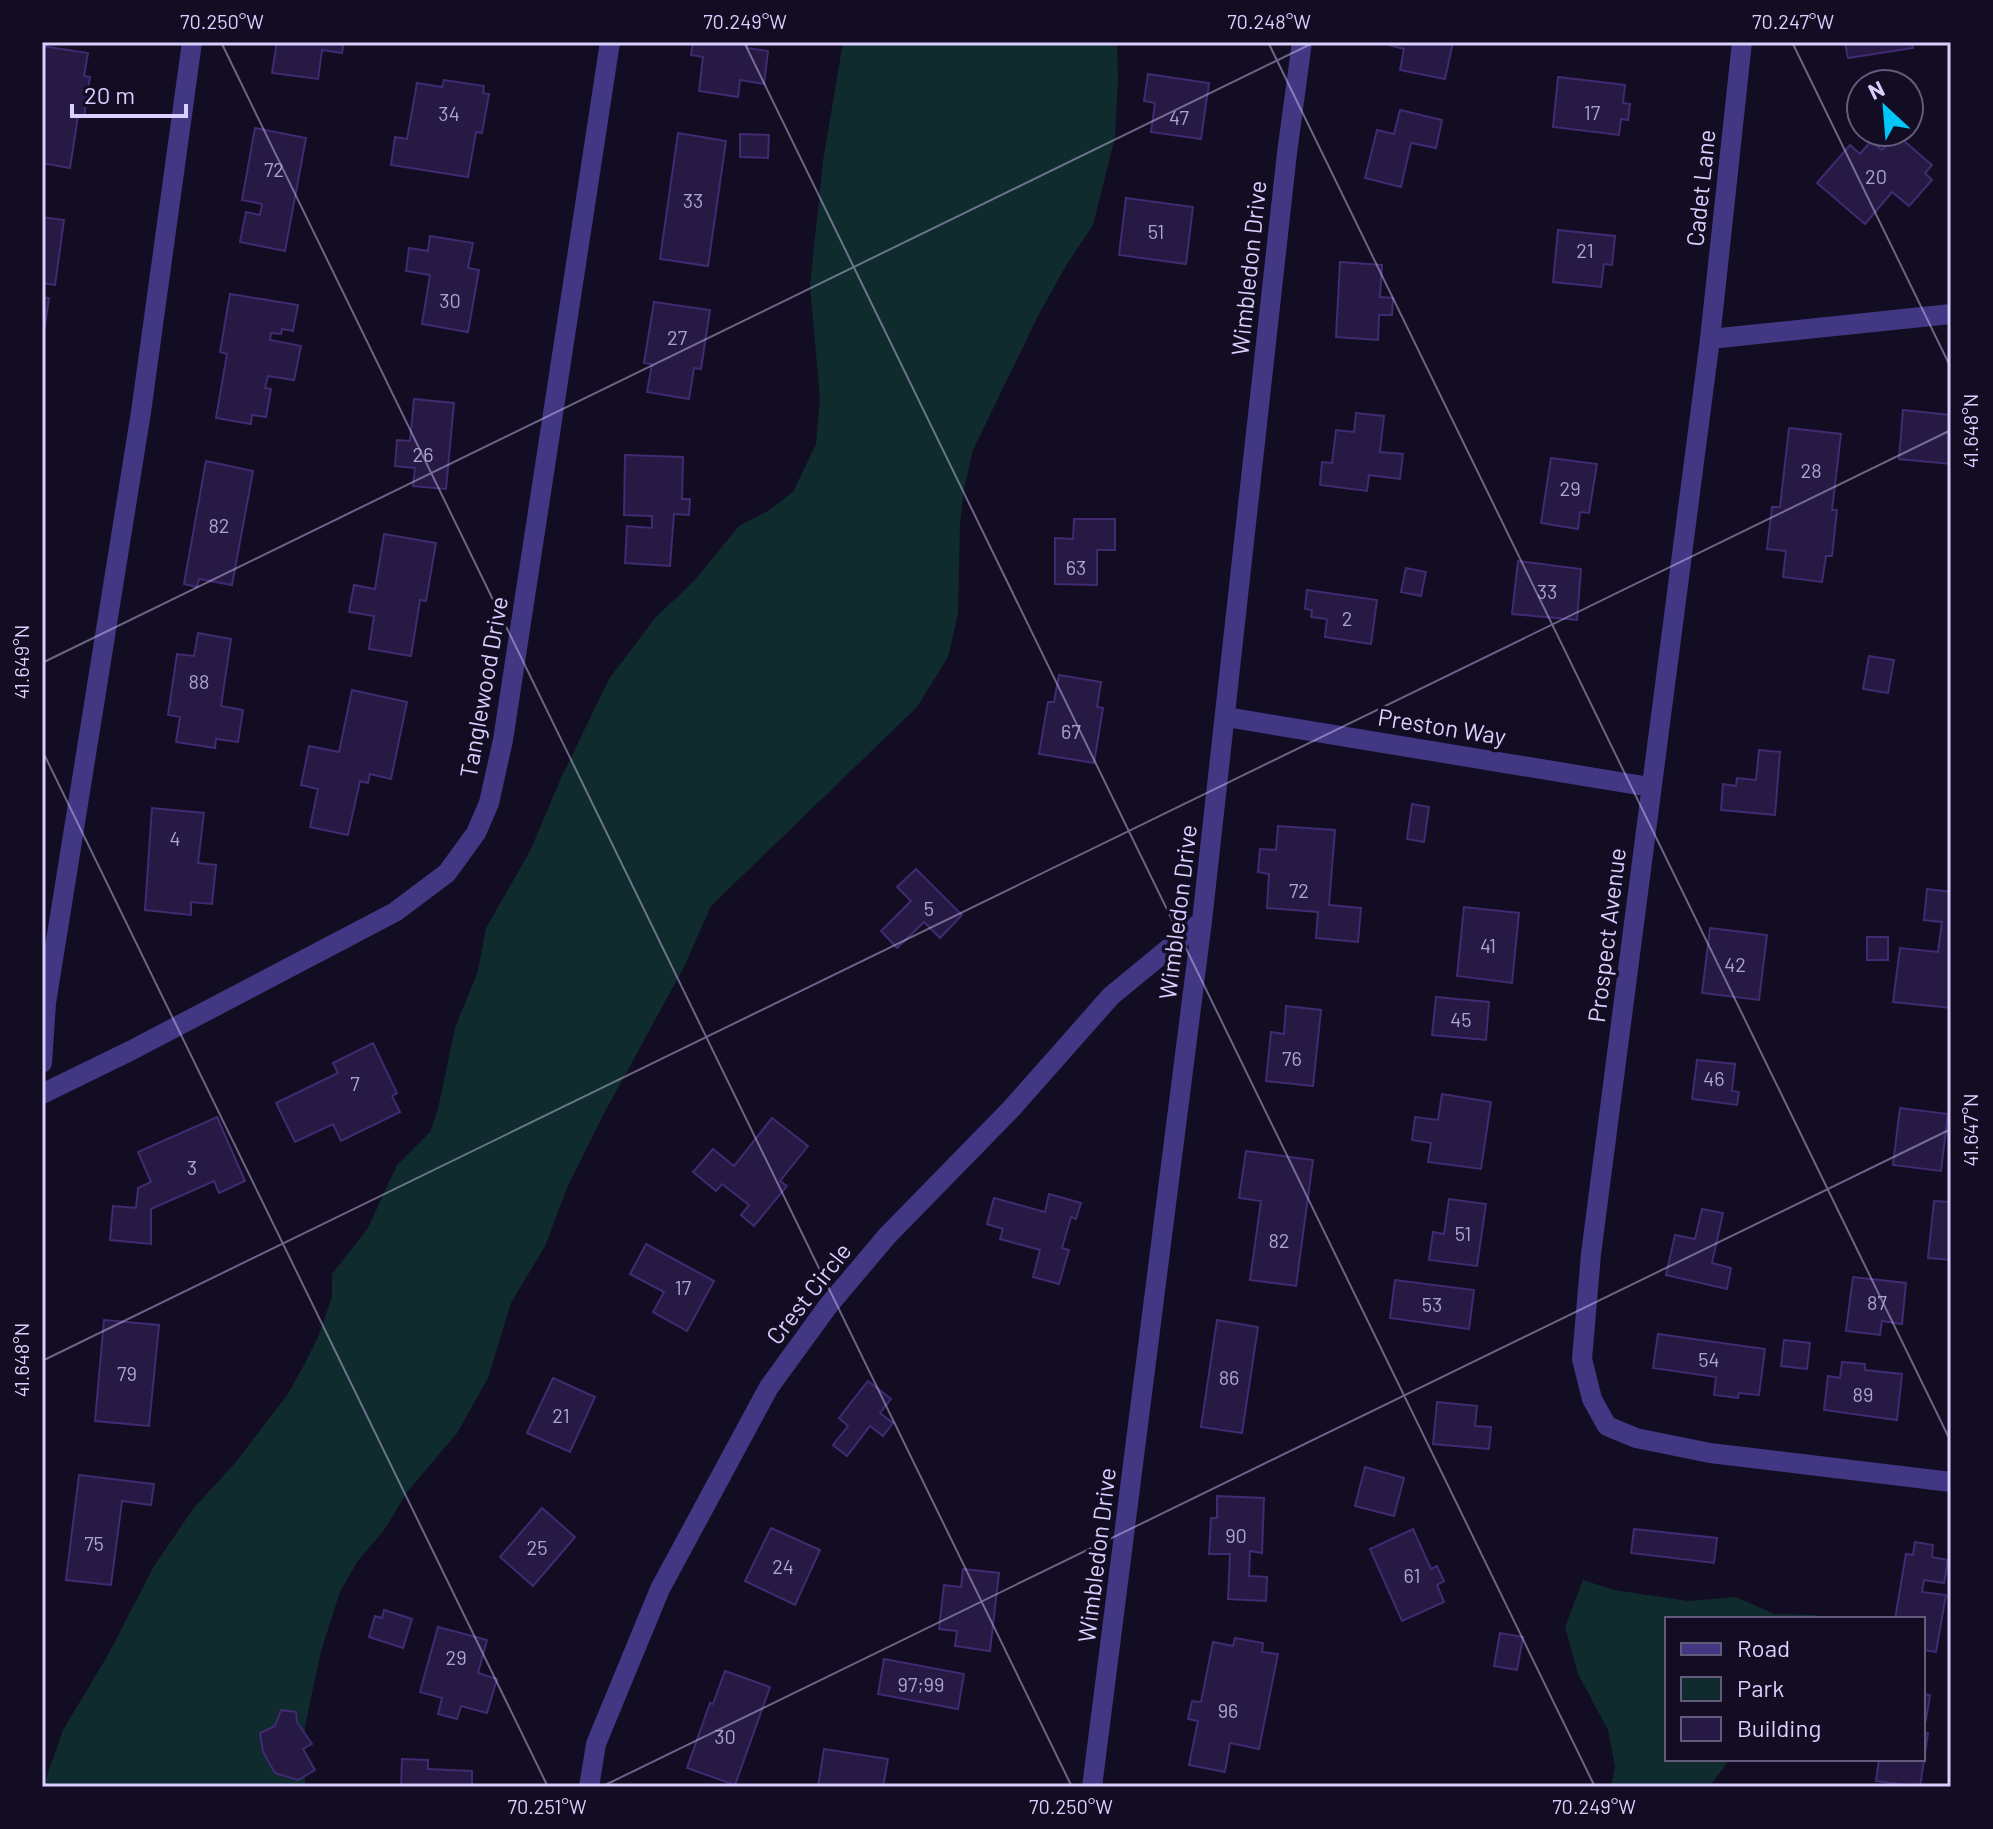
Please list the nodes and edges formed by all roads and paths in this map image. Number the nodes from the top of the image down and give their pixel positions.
1 (192, 42) edge
2 (610, 42) edge
3 (1302, 42) edge
4 (1742, 42) edge
5 (1951, 314) edge
6 (1710, 339) junction
7 (1226, 717) junction
8 (1650, 787) junction
9 (1202, 921) junction
10 (42, 1063) edge
11 (42, 1094) edge
12 (1951, 1482) edge
13 (589, 1787) edge
14 (1092, 1787) edge

1 - 10 street
2 - 11 street, Tanglewood Drive
3 - 7 street, Wimbledon Drive
4 - 6 street, Cadet Lane
5 - 6 street
6 - 8 street, Prospect Avenue
7 - 8 street, Preston Way
7 - 9 street, Wimbledon Drive
8 - 12 street, Prospect Avenue
9 - 13 street, Crest Circle
9 - 14 street, Wimbledon Drive

